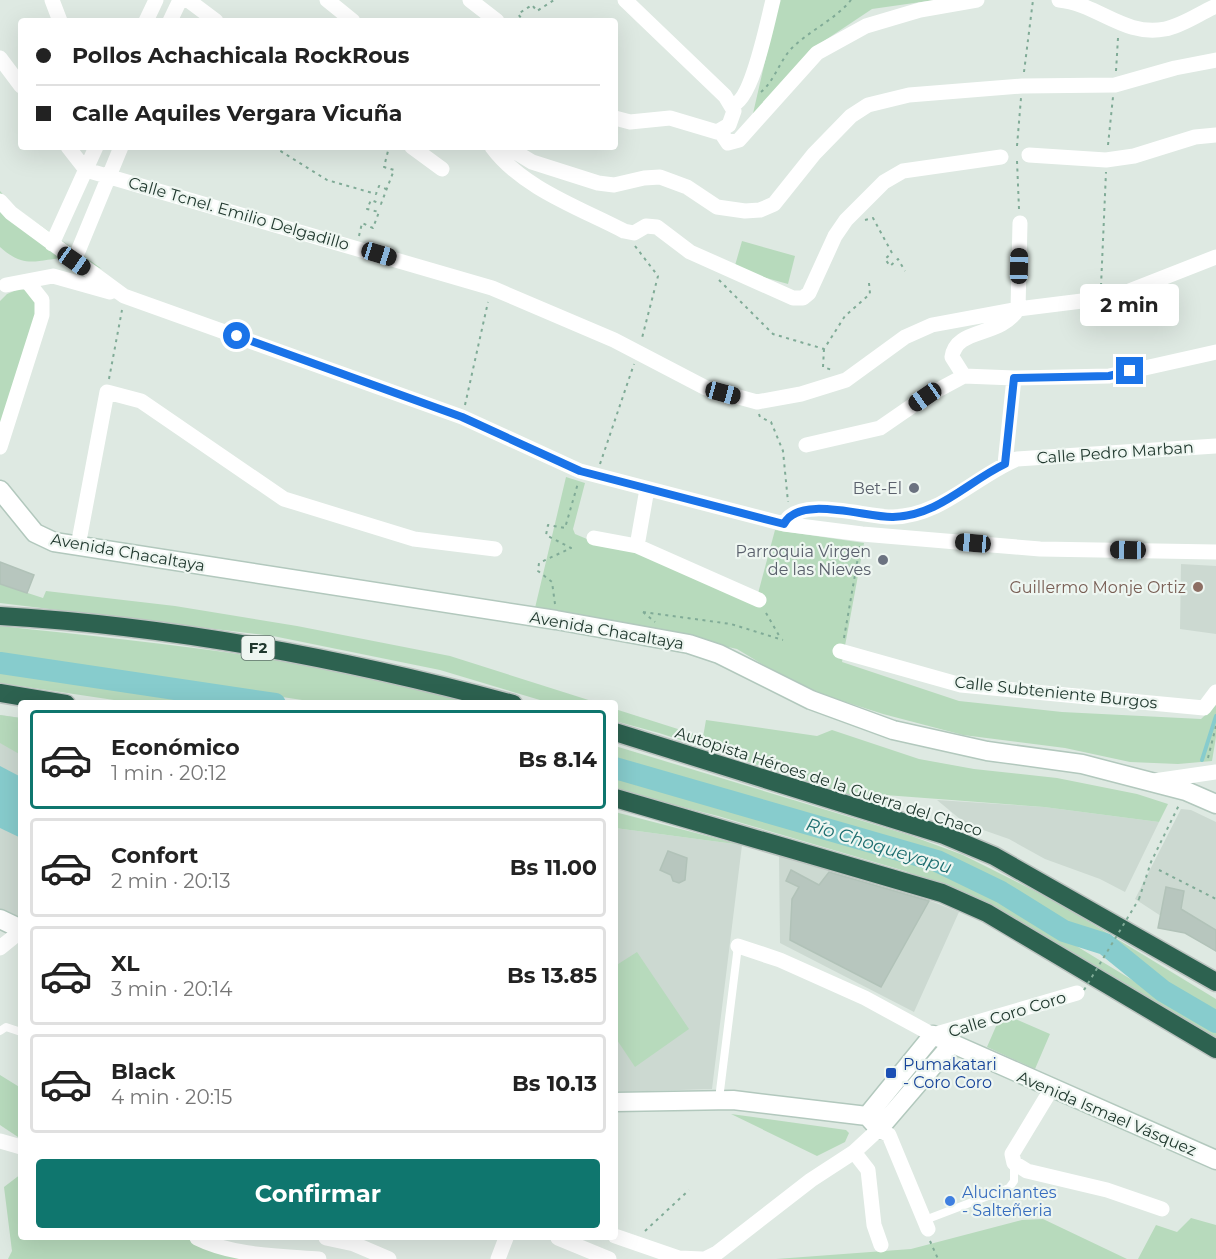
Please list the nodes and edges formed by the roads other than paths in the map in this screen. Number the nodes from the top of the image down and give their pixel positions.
1 (52, 0) edge
2 (156, 0) edge
3 (180, 0) edge
4 (188, 0) edge
5 (327, 0) edge
6 (470, 0) edge
7 (625, 0) edge
8 (772, 0) edge
9 (977, 0) edge
10 (1059, 0) edge
11 (1216, 6) edge
12 (59, 18) edge
13 (147, 18) edge
14 (171, 18) edge
15 (212, 18) edge
16 (349, 18) edge
17 (493, 18) edge
18 (0, 58) edge
19 (1216, 60) edge
20 (18, 82) edge
21 (732, 105) junction
22 (618, 119) edge
23 (720, 131) junction
24 (1216, 135) edge
25 (70, 150) edge
26 (95, 150) edge
27 (105, 150) edge
28 (120, 150) edge
29 (416, 150) edge
30 (500, 150) edge
31 (504, 150) edge
32 (1023, 155) road end
33 (1001, 157) dead end
34 (442, 169) dead end
35 (86, 170) junction
36 (110, 176) junction
37 (0, 201) edge
38 (1020, 223) road end
39 (52, 244) junction
40 (1216, 256) edge
41 (74, 261) junction
42 (27, 281) junction
43 (2, 286) edge
44 (124, 296) junction
45 (1018, 309) junction
46 (1216, 352) edge
47 (964, 376) junction
48 (1014, 378) junction
49 (806, 445) dead end
50 (1216, 446) edge
51 (0, 447) edge
52 (1005, 464) junction
53 (647, 489) junction
54 (0, 490) edge
55 (789, 518) junction
56 (594, 538) dead end
57 (78, 546) junction
58 (637, 546) junction
59 (495, 549) dead end
60 (1216, 552) edge
61 (759, 600) road end
62 (0, 616) edge
63 (840, 651) road end
64 (1216, 692) edge
65 (0, 693) edge
66 (42, 700) edge
67 (496, 700) edge
68 (618, 733) edge
69 (1210, 773) edge
70 (1150, 782) junction
71 (618, 799) edge
72 (1216, 804) edge
73 (0, 919) edge
74 (18, 928) edge
75 (18, 933) edge
76 (738, 946) joint
77 (0, 948) edge
78 (1216, 982) edge
79 (1080, 991) road end
80 (0, 1031) edge
81 (18, 1031) edge
82 (933, 1035) junction
83 (951, 1045) junction
84 (1216, 1049) edge
85 (1052, 1088) junction
86 (719, 1099) junction
87 (618, 1102) edge
88 (873, 1123) junction
89 (0, 1141) edge
90 (18, 1146) edge
91 (854, 1152) junction
92 (1216, 1160) edge
93 (1014, 1162) junction
94 (1162, 1209) dead end
95 (926, 1225) joint
96 (618, 1237) edge
97 (201, 1240) edge
98 (335, 1240) edge
99 (505, 1240) edge
100 (563, 1240) edge
101 (881, 1245) dead end
102 (319, 1259) edge
103 (389, 1259) edge
104 (498, 1259) edge
105 (609, 1259) edge
106 (703, 1259) edge

1 - 12 street
2 - 13 street
3 - 14 street
4 - 15 street
5 - 16 street
6 - 17 street
7 - 21 street
8 - 21 street
9 - 23 street
10 - 11 street
18 - 20 street
19 - 31 street
21 - 23 street
22 - 23 street
24 - 32 street
25 - 35 street
26 - 35 street
27 - 36 street
28 - 36 street
29 - 34 street
30 - 33 street
35 - 36 street, Calle Tcnel. Emilio Delgadillo
35 - 39 street
36 - 41 street
36 - 45 street, Calle Tcnel. Emilio Delgadillo
37 - 39 street
38 - 45 street
39 - 41 street
40 - 45 street, Calle Tcnel. Emilio Delgadillo
41 - 44 street
42 - 43 street
42 - 44 street
42 - 51 street
44 - 53 street
45 - 47 street
46 - 48 street
47 - 48 street
47 - 49 street
48 - 52 street
50 - 52 street, Calle Pedro Marban
52 - 55 street, Calle Pedro Marban
53 - 55 street
53 - 58 street
54 - 57 street, Avenida Chacaltaya
55 - 60 street
56 - 58 street
57 - 59 street
57 - 70 street, Avenida Chacaltaya
58 - 61 street
62 - 67 highway, F2
63 - 64 street, Calle Subteniente Burgos
65 - 66 highway
68 - 78 highway, Autopista Héroes de la Guerra del Chaco
69 - 70 street
70 - 72 street, Avenida Chacaltaya
71 - 84 highway
73 - 74 street
75 - 77 street
76 - 82 street, Avenida Ismael Vásquez
76 - 86 lane
79 - 82 street, Calle Coro Coro
80 - 81 lane
82 - 83 street, Avenida Ismael Vásquez
82 - 88 street, Calle Coro Coro
83 - 85 street, Avenida Ismael Vásquez
83 - 88 street, Calle Coro Coro
85 - 92 street, Avenida Ismael Vásquez
85 - 93 street
86 - 87 street
86 - 88 street
88 - 91 street, Calle Coro Coro
88 - 95 street
89 - 90 street
91 - 101 street
91 - 106 street, Calle Coro Coro
93 - 94 street
93 - 95 lane
96 - 106 street, Calle Coro Coro
97 - 102 street
98 - 103 street
99 - 104 street
100 - 105 street

